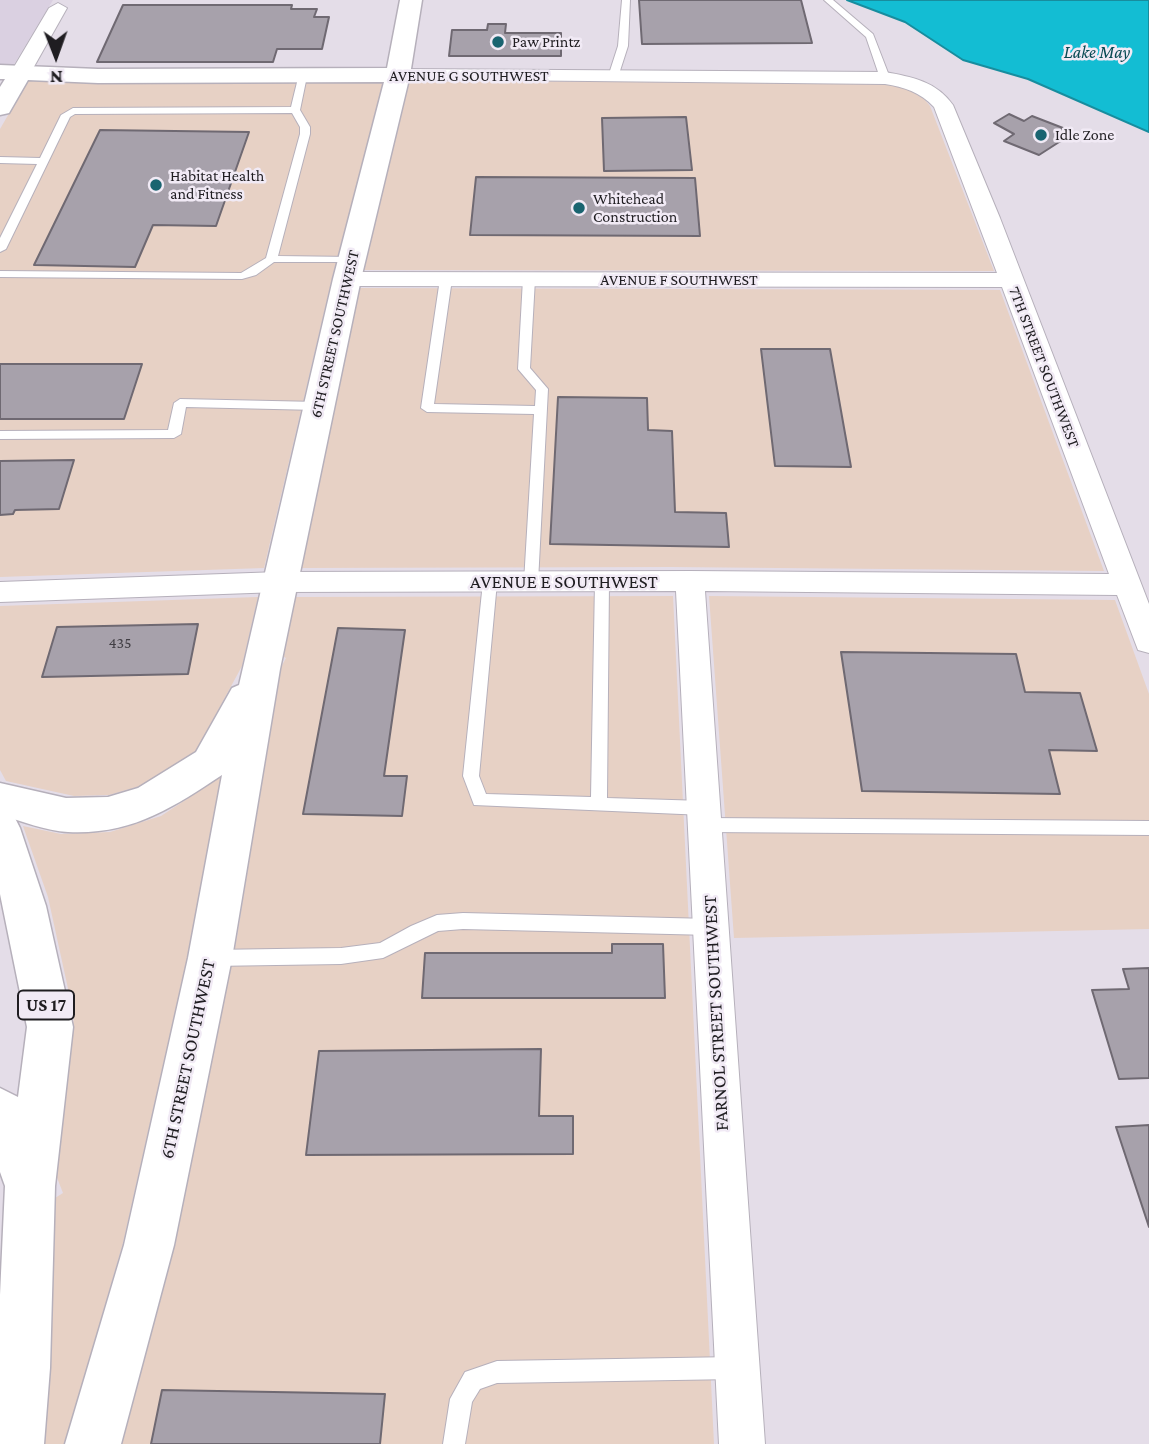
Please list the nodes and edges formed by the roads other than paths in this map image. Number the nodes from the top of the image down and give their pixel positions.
1 (411, 0) edge
2 (625, 0) edge
3 (828, 0) edge
4 (58, 8) dead end
5 (11, 72) edge
6 (398, 75) junction
7 (302, 76) junction
8 (613, 77) junction
9 (886, 78) junction
10 (934, 95) joint
11 (0, 108) edge
12 (295, 110) junction
13 (0, 160) edge
14 (41, 161) junction
15 (0, 249) edge
16 (271, 259) junction
17 (349, 270) junction
18 (0, 274) edge
19 (446, 279) junction
20 (529, 279) junction
21 (1011, 281) junction
22 (318, 406) junction
23 (541, 410) junction
24 (0, 435) edge
25 (690, 581) junction
26 (279, 582) junction
27 (490, 582) junction
28 (531, 582) junction
29 (602, 582) junction
30 (1128, 585) junction
31 (0, 592) edge
32 (1148, 638) edge
33 (261, 669) junction
34 (0, 800) edge
35 (599, 804) junction
36 (704, 816) junction
37 (0, 828) edge
38 (1149, 828) edge
39 (711, 927) junction
40 (210, 958) junction
41 (0, 1111) edge
42 (30, 1186) junction
43 (737, 1368) junction
44 (16, 1444) edge
45 (93, 1444) edge
46 (454, 1444) edge
47 (742, 1444) edge

1 - 6 main road, 6TH STREET SOUTHWEST
2 - 8 lane
3 - 9 lane
4 - 5 street
5 - 7 main road, AVENUE G SOUTHWEST
5 - 11 main road
6 - 7 main road, AVENUE G SOUTHWEST
6 - 8 street, AVENUE G SOUTHWEST
6 - 17 main road, 6TH STREET SOUTHWEST
7 - 12 lane
8 - 9 street, AVENUE G SOUTHWEST
9 - 10 street, AVENUE G SOUTHWEST
10 - 21 street, 7TH STREET SOUTHWEST
12 - 14 lane
12 - 16 lane
13 - 14 lane
14 - 15 lane
16 - 17 lane
16 - 18 lane
17 - 19 street, AVENUE F SOUTHWEST
17 - 22 main road, 6TH STREET SOUTHWEST
19 - 20 street, AVENUE F SOUTHWEST
19 - 23 lane
20 - 21 street, AVENUE F SOUTHWEST
20 - 23 lane
21 - 30 street, 7TH STREET SOUTHWEST
22 - 24 lane
22 - 26 main road, 6TH STREET SOUTHWEST
23 - 28 lane
25 - 29 street, AVENUE E SOUTHWEST
25 - 30 street, AVENUE E SOUTHWEST
25 - 36 street, FARNOL STREET SOUTHWEST
26 - 27 street, AVENUE E SOUTHWEST
26 - 31 street, AVENUE E SOUTHWEST
26 - 33 main road, 6TH STREET SOUTHWEST
27 - 28 street, AVENUE E SOUTHWEST
27 - 35 lane
28 - 29 street, AVENUE E SOUTHWEST
29 - 35 lane
30 - 32 street, 7TH STREET SOUTHWEST
33 - 34 main road, 6TH STREET SOUTHWEST
33 - 40 main road, 6TH STREET SOUTHWEST
35 - 36 lane
36 - 38 lane
36 - 39 street, FARNOL STREET SOUTHWEST
37 - 42 main road, US 17
39 - 40 lane
39 - 43 street, FARNOL STREET SOUTHWEST
40 - 45 main road, 6TH STREET SOUTHWEST
41 - 42 main road, US 17
42 - 44 main road, US 17
43 - 46 lane
43 - 47 street, FARNOL STREET SOUTHWEST

